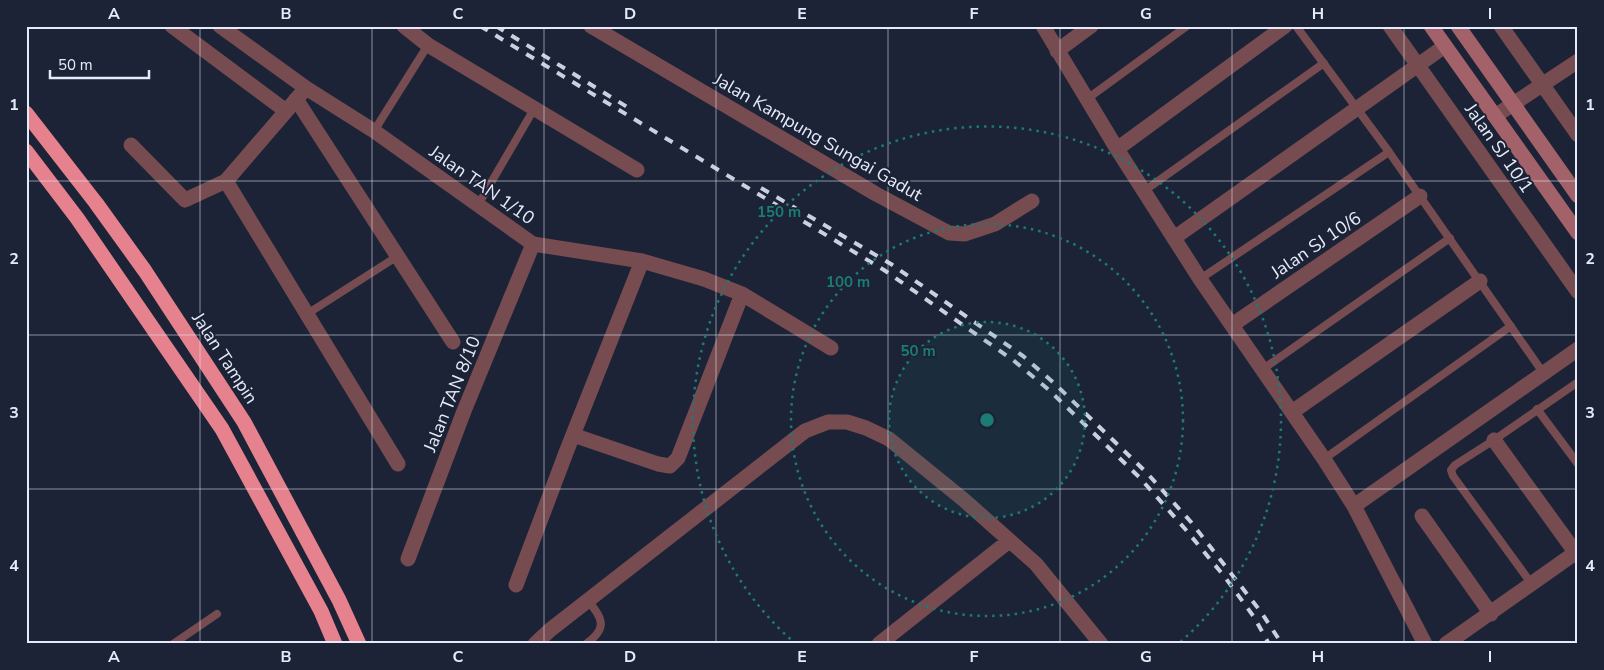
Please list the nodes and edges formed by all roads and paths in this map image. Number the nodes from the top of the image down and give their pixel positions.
1 (172, 26) edge
2 (220, 26) edge
3 (404, 26) edge
4 (591, 26) edge
5 (1043, 26) edge
6 (1091, 26) edge
7 (1186, 26) edge
8 (1284, 26) edge
9 (1296, 26) edge
10 (1390, 26) edge
11 (1431, 26) edge
12 (1458, 26) edge
13 (1502, 26) edge
14 (428, 45) junction
15 (1445, 46) junction
16 (1057, 51) junction
17 (1578, 61) edge
18 (1324, 63) junction
19 (1418, 66) junction
20 (1543, 85) junction
21 (301, 94) junction
22 (1087, 99) junction
23 (1513, 105) junction
24 (534, 109) junction
25 (1358, 109) junction
26 (286, 111) junction
27 (26, 113) edge
28 (1495, 116) junction
29 (374, 131) junction
30 (1578, 135) edge
31 (131, 144) dead end
32 (1118, 149) junction
33 (26, 151) edge
34 (1389, 152) junction
35 (637, 170) dead end
36 (226, 181) junction
37 (1144, 191) junction
38 (1420, 196) junction
39 (1578, 196) edge
40 (1032, 201) dead end
41 (478, 205) junction
42 (1578, 233) edge
43 (1174, 238) junction
44 (1450, 238) junction
45 (534, 244) junction
46 (398, 256) junction
47 (642, 261) junction
48 (1200, 279) junction
49 (1480, 281) junction
50 (1578, 292) edge
51 (742, 294) junction
52 (307, 314) junction
53 (1232, 325) junction
54 (1511, 326) junction
55 (453, 342) dead end
56 (831, 348) dead end
57 (1578, 349) edge
58 (1263, 369) junction
59 (1544, 374) junction
60 (1578, 382) edge
61 (1538, 409) junction
62 (1292, 412) junction
63 (573, 435) junction
64 (1494, 440) junction
65 (1324, 459) junction
66 (398, 464) dead end
67 (1578, 464) edge
68 (1354, 506) junction
69 (1422, 516) dead end
70 (1009, 540) junction
71 (1575, 549) edge
72 (408, 559) dead end
73 (1531, 583) junction
74 (516, 585) dead end
75 (588, 601) junction
76 (217, 614) dead end
77 (1490, 614) junction
78 (173, 644) edge
79 (335, 644) edge
80 (359, 644) edge
81 (535, 644) edge
82 (586, 644) edge
83 (879, 644) edge
84 (1101, 644) edge
85 (1425, 644) edge
86 (1446, 644) edge

1 - 26 street
2 - 21 street, Jalan TAN 1/10
3 - 14 street
4 - 40 street, Jalan Kampung Sungai Gadut
5 - 16 street
6 - 16 street
7 - 22 lane
8 - 32 street
9 - 18 lane
10 - 19 street, Jalan SJ 10/1
11 - 15 street
12 - 23 street
13 - 20 street
14 - 24 street
14 - 29 lane
15 - 19 street
15 - 28 street
16 - 22 street
17 - 20 street
18 - 25 lane
18 - 37 lane
19 - 25 street
19 - 50 street, Jalan SJ 10/1
20 - 23 street
20 - 30 street
21 - 26 street
21 - 29 street, Jalan TAN 1/10
21 - 46 street
22 - 32 street
23 - 28 street
23 - 39 street
24 - 35 street
24 - 41 lane
25 - 34 lane
25 - 43 street
26 - 36 street
27 - 80 highway, Jalan Tampin
28 - 42 street
29 - 41 street, Jalan TAN 1/10
31 - 36 street
32 - 37 street
33 - 79 highway
34 - 38 lane
34 - 48 lane
36 - 52 street
37 - 43 street
38 - 44 lane
38 - 53 street, Jalan SJ 10/6
41 - 45 street, Jalan TAN 1/10
43 - 48 street
44 - 49 lane
44 - 58 lane
45 - 47 street, Jalan TAN 1/10
45 - 72 street, Jalan TAN 8/10
46 - 52 lane
46 - 55 street
47 - 51 street, Jalan TAN 1/10
47 - 63 street
48 - 53 street
49 - 54 lane
49 - 62 street
51 - 56 street, Jalan TAN 1/10
51 - 63 street
52 - 66 street
53 - 58 street
54 - 59 lane
54 - 65 lane
57 - 59 street
58 - 62 street
59 - 68 street
60 - 61 lane
61 - 64 lane
61 - 67 lane
62 - 65 street
63 - 74 street
64 - 71 street
64 - 73 lane
65 - 68 street
68 - 85 street
69 - 77 street
70 - 75 street
70 - 83 street
70 - 84 street
71 - 73 street
73 - 77 street
75 - 81 street
75 - 82 lane
76 - 78 lane
77 - 86 street

